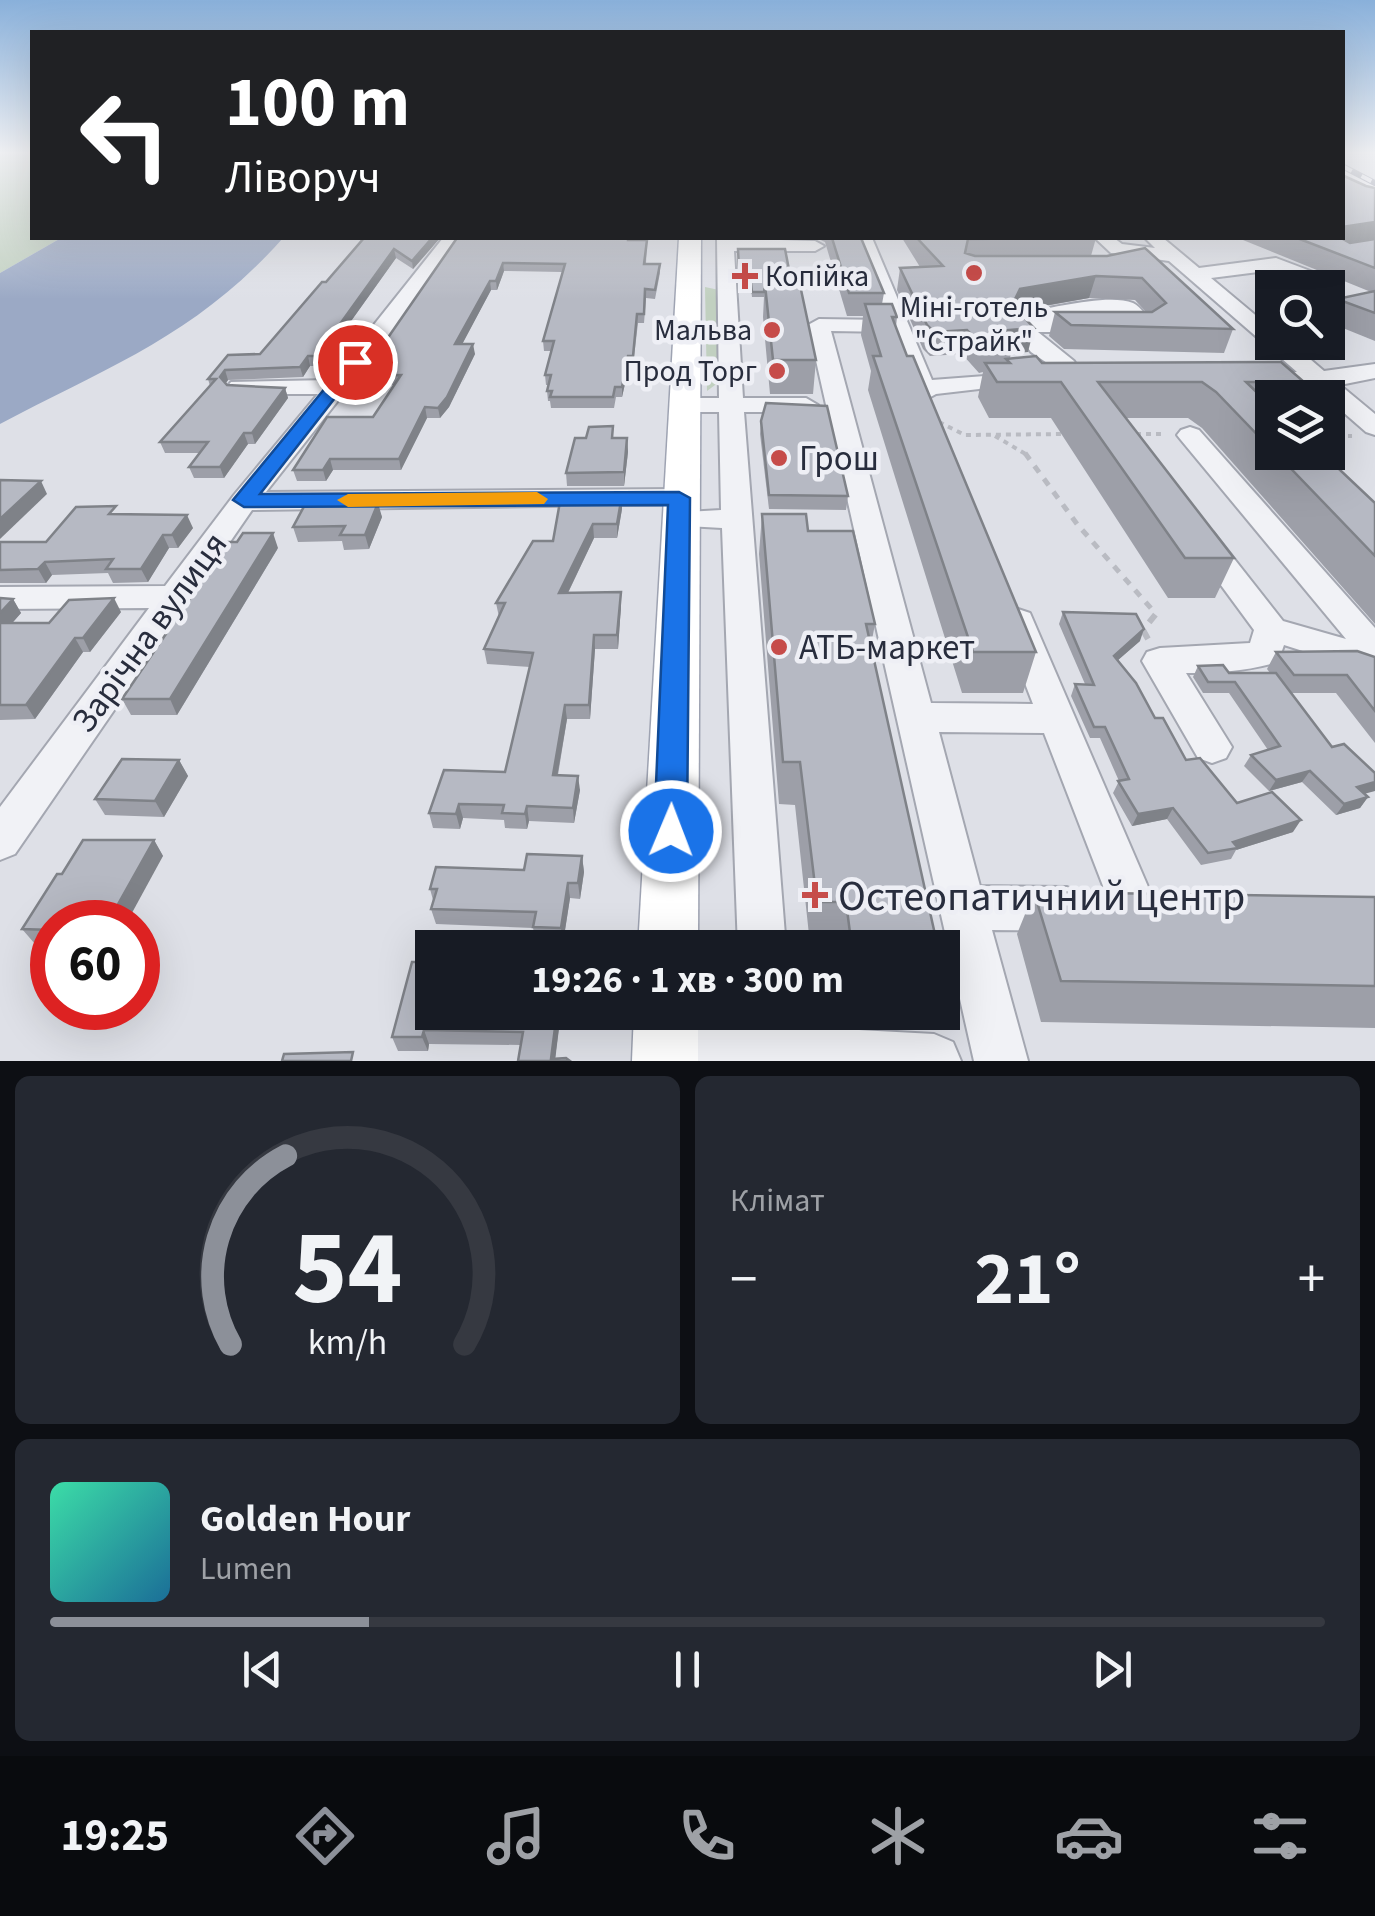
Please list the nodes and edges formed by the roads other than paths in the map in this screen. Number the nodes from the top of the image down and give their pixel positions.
1 (450, 240) edge
2 (714, 240) edge
3 (864, 240) edge
4 (1106, 240) edge
5 (815, 246) dead end
6 (1162, 250) edge
7 (1101, 268) edge
8 (1291, 270) edge
9 (1196, 274) junction
10 (1255, 322) edge
11 (899, 326) junction
12 (1020, 326) edge
13 (1298, 360) edge
14 (1375, 370) edge
15 (1041, 379) junction
16 (1085, 379) edge
17 (1239, 379) edge
18 (1318, 379) junction
19 (239, 386) edge
20 (334, 386) junction
21 (683, 405) junction
22 (734, 405) junction
23 (839, 406) junction
24 (1375, 427) edge
25 (1190, 435) dead end
26 (244, 500) junction
27 (679, 509) junction
28 (1179, 509) edge
29 (736, 519) junction
30 (1008, 596) edge
31 (174, 597) junction
32 (0, 598) edge
33 (1271, 629) junction
34 (1375, 651) edge
35 (1375, 661) edge
36 (915, 717) junction
37 (1058, 718) junction
38 (1212, 747) dead end
39 (0, 841) edge
40 (963, 908) junction
41 (668, 930) edge
42 (761, 930) edge
43 (747, 1031) edge
44 (665, 1041) edge
45 (934, 1061) edge
46 (1001, 1061) edge

1 - 20 street, Зарічна вулиця
2 - 5 street
2 - 21 main road
2 - 22 street
3 - 11 street
4 - 6 street
6 - 7 street
6 - 9 street
8 - 9 street
9 - 10 street
11 - 15 street
11 - 23 street
12 - 15 street
13 - 18 street
14 - 18 street
15 - 16 street
17 - 18 street
18 - 24 street
19 - 20 street
20 - 26 street, Зарічна вулиця
21 - 22 street
21 - 27 main road
22 - 23 street
22 - 29 street
23 - 36 street
25 - 34 street
26 - 27 street
26 - 31 street, Зарічна вулиця
27 - 29 street
27 - 41 main road
28 - 33 street
29 - 42 street
30 - 37 street
31 - 32 street
31 - 39 street, Зарічна вулиця
33 - 35 street
33 - 38 street
36 - 37 street
36 - 40 street
37 - 40 street
40 - 46 street
43 - 44 street
43 - 45 street

